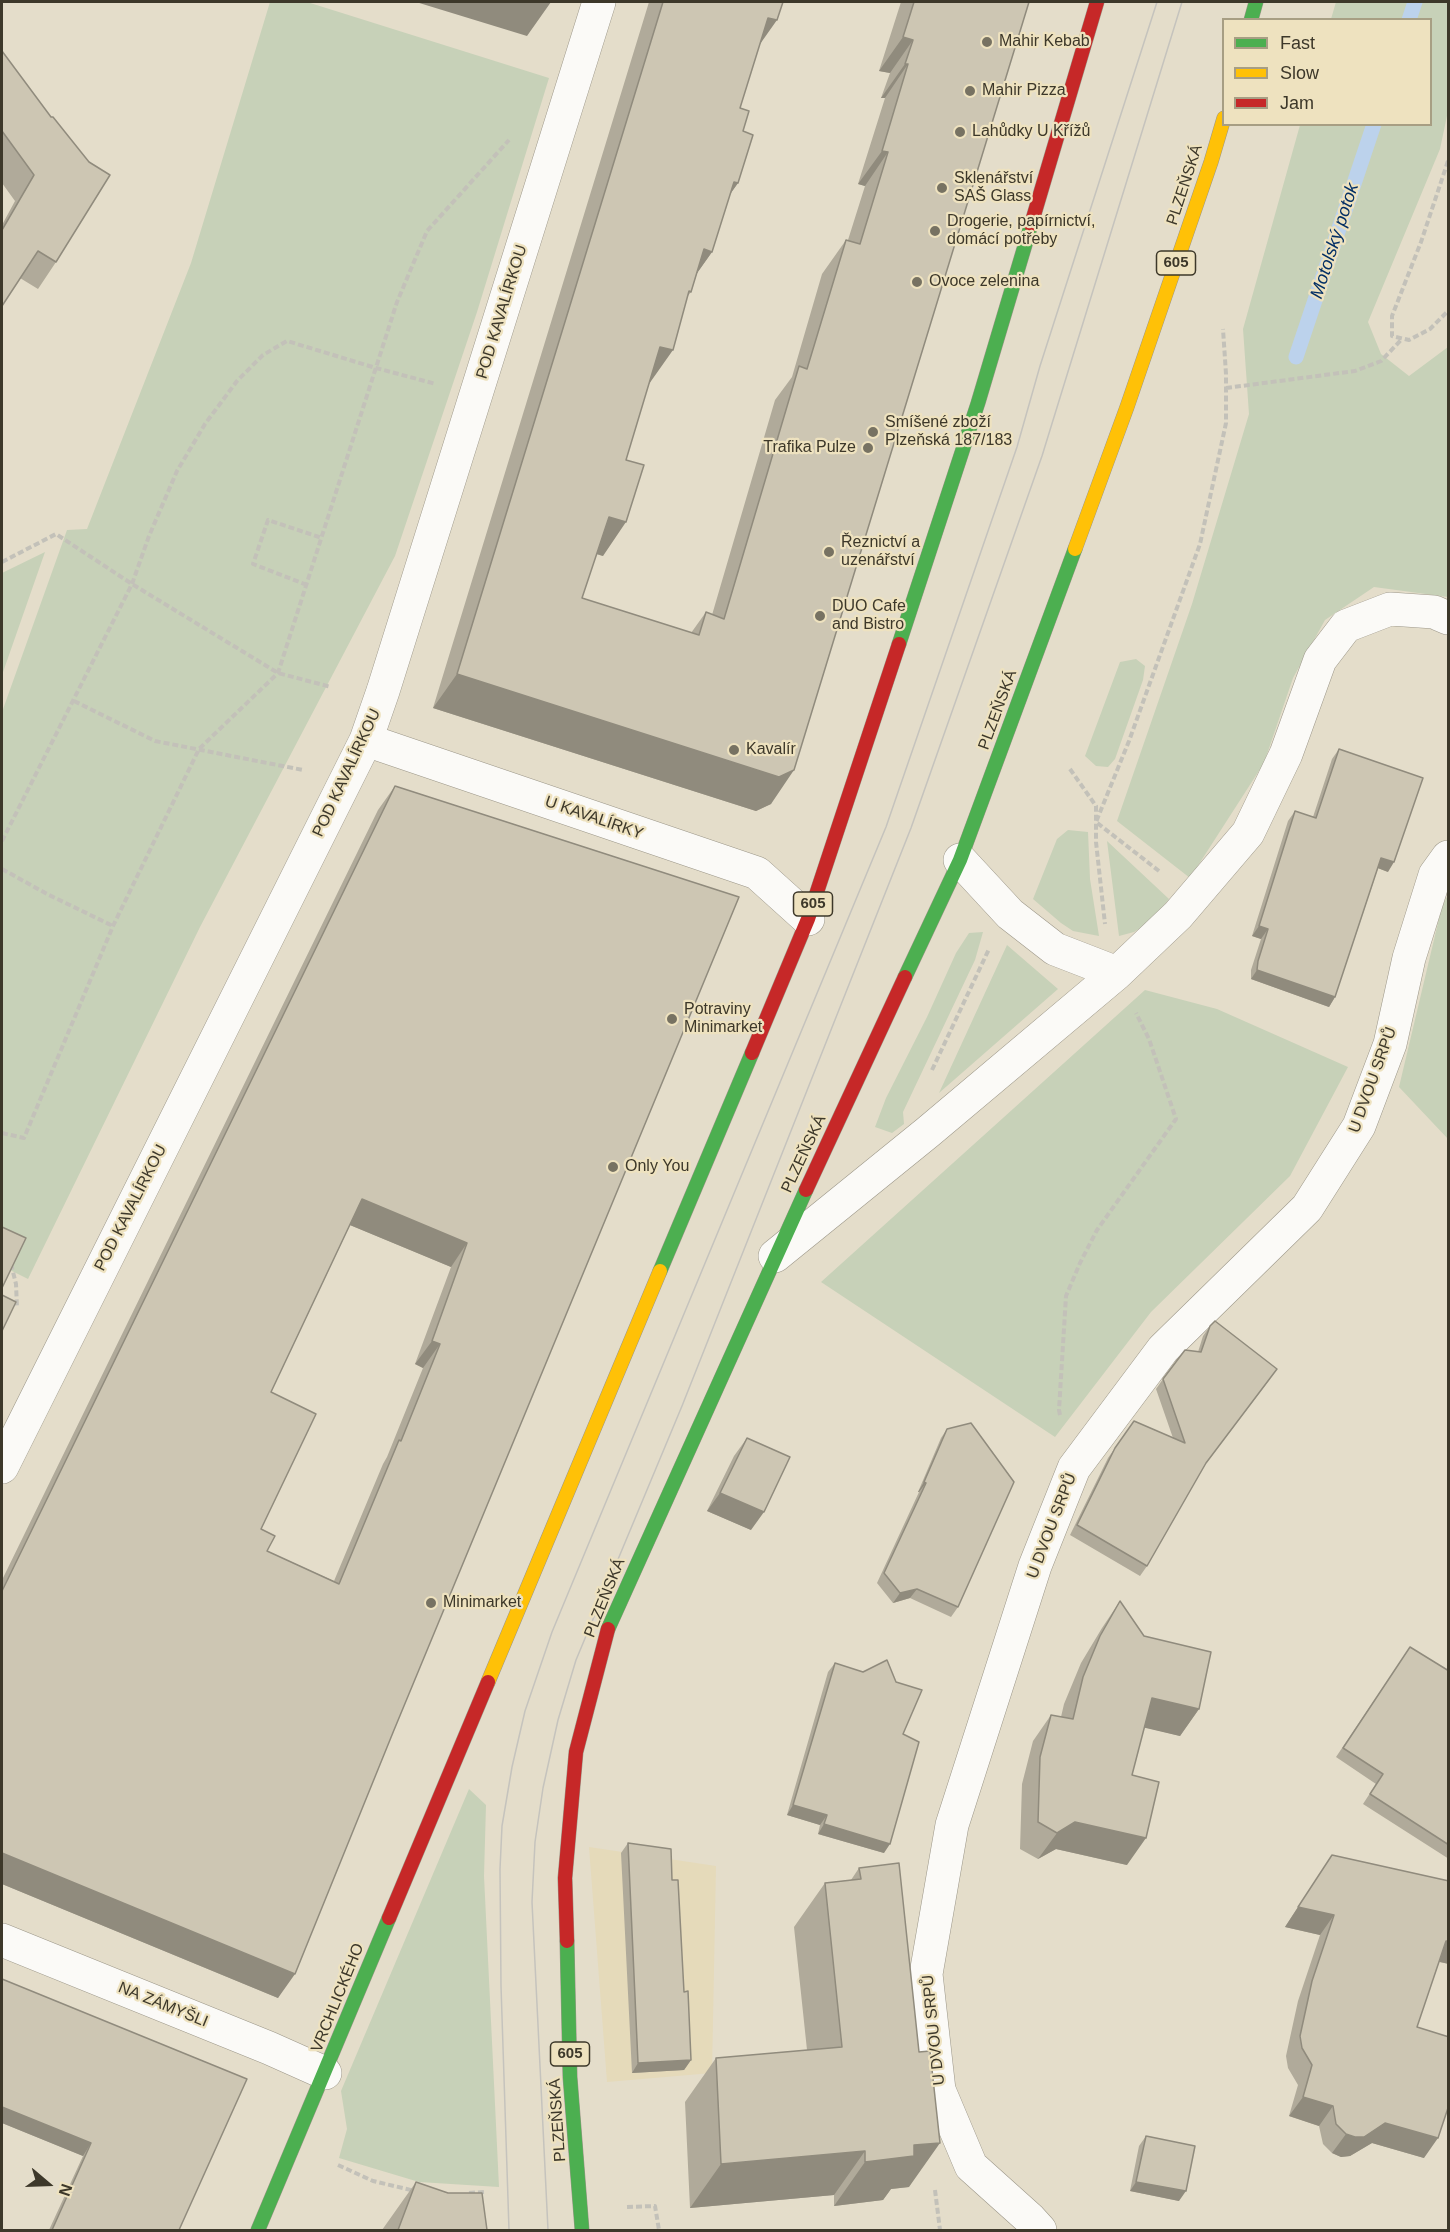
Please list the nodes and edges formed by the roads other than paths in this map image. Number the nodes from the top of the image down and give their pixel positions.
1 (599, 2) edge
2 (1097, 2) edge
3 (1256, 2) edge
4 (1252, 18) edge
5 (1222, 125) edge
6 (1449, 618) edge
7 (366, 740) junction
8 (1449, 857) edge
9 (960, 860) junction
10 (808, 919) junction
11 (1117, 973) junction
12 (774, 1256) junction
13 (2, 1467) edge
14 (2, 1940) edge
15 (325, 2073) junction
16 (258, 2230) edge
17 (582, 2230) edge
18 (1040, 2230) edge

1 - 7 street, POD KAVALÍRKOU
2 - 10 main road, 605
3 - 4 main road
5 - 9 main road, PLZEŇSKÁ / 605
6 - 11 street
7 - 10 street, U KAVALÍRKY
7 - 13 street, POD KAVALÍRKOU
8 - 18 street, U DVOU SRPŮ
9 - 11 street
9 - 12 main road, PLZEŇSKÁ / 605
10 - 15 main road, VRCHLICKÉHO / 605
11 - 12 street
12 - 17 main road, PLZEŇSKÁ / 605
14 - 15 street, NA ZÁMYŠLI
15 - 16 main road, VRCHLICKÉHO / 605

